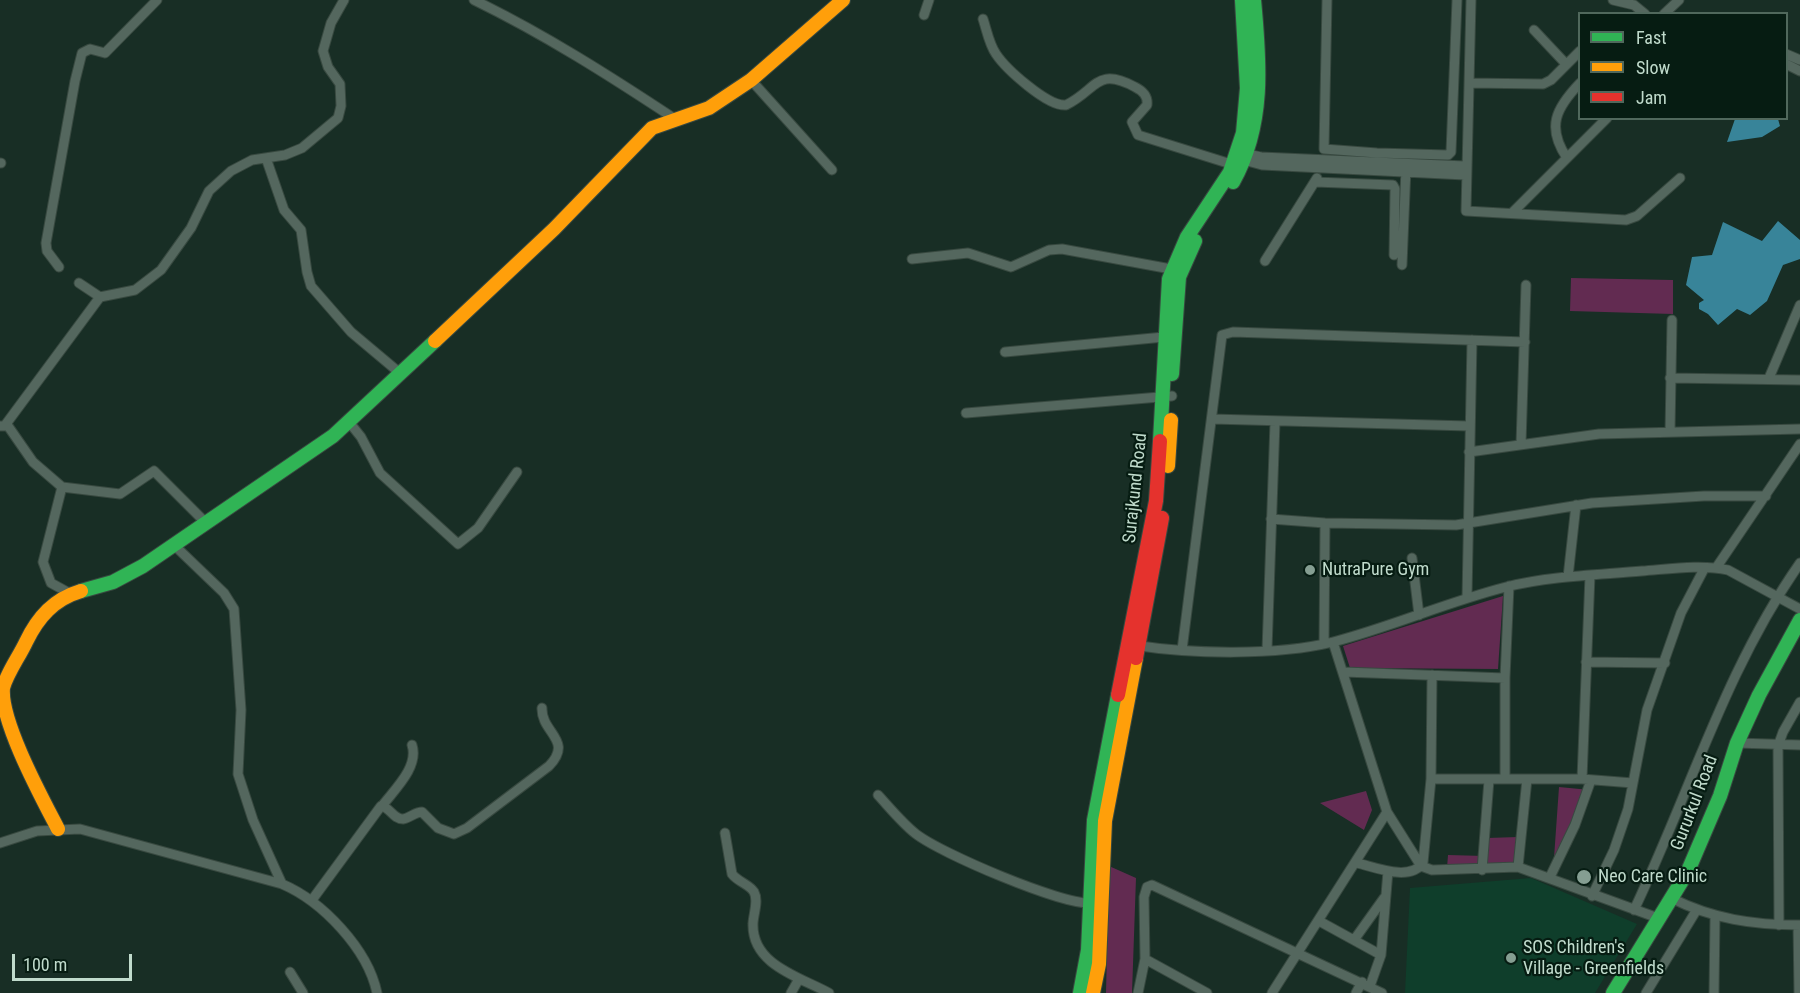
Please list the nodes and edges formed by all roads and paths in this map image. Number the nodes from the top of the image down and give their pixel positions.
1 (157, 0) edge
2 (344, 0) edge
3 (474, 0) edge
4 (843, 0) edge
5 (929, 0) edge
6 (1242, 0) edge
7 (1254, 0) edge
8 (1327, 0) edge
9 (1456, 0) edge
10 (1471, 0) edge
11 (1679, 0) edge
12 (1620, 1) edge
13 (1643, 12) edge
14 (1666, 12) edge
15 (924, 15) dead end
16 (983, 19) dead end
17 (1534, 30) dead end
18 (1578, 53) edge
19 (1566, 64) junction
20 (752, 80) junction
21 (1469, 83) junction
22 (1578, 85) edge
23 (675, 119) junction
24 (1605, 120) edge
25 (1377, 153) junction
26 (266, 158) junction
27 (1241, 158) junction
28 (1567, 158) junction
29 (1325, 164) junction
30 (1375, 164) junction
31 (1406, 169) junction
32 (832, 170) dead end
33 (1386, 171) junction
34 (1465, 171) junction
35 (1680, 178) dead end
36 (1315, 182) junction
37 (1386, 184) junction
38 (1512, 213) junction
39 (1394, 255) dead end
40 (912, 259) dead end
41 (1265, 261) dead end
42 (1402, 265) dead end
43 (59, 267) dead end
44 (1171, 269) junction
45 (79, 283) dead end
46 (1526, 285) dead end
47 (100, 297) junction
48 (1800, 305) edge
49 (1672, 320) dead end
50 (1164, 337) junction
51 (1472, 340) junction
52 (1524, 342) junction
53 (1005, 352) dead end
54 (401, 374) junction
55 (1670, 378) junction
56 (1769, 378) junction
57 (1800, 380) edge
58 (1167, 396) junction
59 (966, 413) dead end
60 (1212, 419) junction
61 (349, 422) junction
62 (1275, 422) junction
63 (3, 425) edge
64 (1469, 426) junction
65 (1800, 429) edge
66 (1670, 432) junction
67 (1521, 444) junction
68 (1800, 444) edge
69 (1469, 452) junction
70 (517, 472) dead end
71 (62, 487) junction
72 (1766, 496) junction
73 (1576, 505) junction
74 (1271, 519) junction
75 (205, 522) junction
76 (1325, 523) junction
77 (1466, 524) junction
78 (174, 544) junction
79 (1412, 558) dead end
80 (1800, 563) edge
81 (1716, 568) junction
82 (1704, 569) junction
83 (1590, 575) junction
84 (1568, 578) junction
85 (1509, 586) junction
86 (71, 594) junction
87 (1777, 595) junction
88 (1467, 598) junction
89 (1800, 609) edge
90 (1419, 615) junction
91 (1800, 620) edge
92 (1328, 643) junction
93 (1134, 645) junction
94 (1182, 650) junction
95 (1267, 650) junction
96 (1586, 662) junction
97 (1665, 663) junction
98 (1344, 672) junction
99 (1432, 675) junction
100 (1504, 678) junction
101 (1800, 702) edge
102 (542, 708) dead end
103 (2, 717) edge
104 (1737, 743) junction
105 (412, 745) dead end
106 (1778, 746) junction
107 (1800, 746) edge
108 (1431, 779) junction
109 (1505, 779) junction
110 (1527, 779) junction
111 (1587, 779) junction
112 (1490, 780) junction
113 (1633, 783) junction
114 (878, 795) dead end
115 (382, 806) junction
116 (1388, 812) junction
117 (58, 829) junction
118 (725, 833) dead end
119 (0, 843) edge
120 (1357, 863) junction
121 (1421, 866) junction
122 (1518, 867) junction
123 (1482, 870) junction
124 (1388, 871) junction
125 (1550, 877) junction
126 (282, 884) junction
127 (1592, 896) junction
128 (1385, 897) junction
129 (1671, 898) junction
130 (312, 900) junction
131 (1090, 903) junction
132 (1634, 910) junction
133 (1696, 911) junction
134 (1715, 917) junction
135 (1658, 918) junction
136 (1319, 921) junction
137 (1779, 925) junction
138 (1799, 925) edge
139 (1354, 940) junction
140 (1298, 952) junction
141 (1381, 955) junction
142 (1145, 959) junction
143 (290, 972) dead end
144 (799, 979) junction
145 (1366, 984) junction
146 (303, 993) edge
147 (377, 993) edge
148 (791, 993) edge
149 (829, 993) edge
150 (1080, 993) edge
151 (1093, 993) edge
152 (1138, 993) edge
153 (1207, 993) edge
154 (1272, 993) edge
155 (1356, 993) edge
156 (1382, 993) edge
157 (1613, 993) edge
158 (1646, 993) edge
159 (1714, 993) edge
160 (1799, 993) edge

1 - 43 street
2 - 26 street
3 - 23 street
4 - 20 main road
5 - 15 street
6 - 27 main road, Surajkund Road
7 - 27 main road, Surajkund Road
8 - 25 street
9 - 25 street
10 - 21 street
11 - 14 street
12 - 13 street
16 - 27 street
17 - 19 street
18 - 19 street
19 - 21 street
20 - 23 main road
20 - 32 street
21 - 34 street
22 - 28 street
23 - 54 main road
24 - 28 street
25 - 30 street
26 - 47 street
26 - 54 street
27 - 29 street
27 - 44 main road, Surajkund Road
27 - 58 main road, Surajkund Road
28 - 38 street
29 - 30 street
29 - 33 street
29 - 36 street
30 - 31 street
31 - 33 street
31 - 34 street
31 - 42 street
33 - 37 street
34 - 38 street
35 - 38 street
36 - 37 street
36 - 41 street
37 - 39 street
40 - 44 street
44 - 50 main road, Surajkund Road
45 - 47 street
46 - 52 street
47 - 63 street
48 - 56 street
49 - 55 street
50 - 53 street
50 - 58 main road, Surajkund Road
51 - 52 street
51 - 60 street
51 - 64 street
52 - 67 street
54 - 61 main road
55 - 56 street
55 - 66 street
56 - 57 street
58 - 59 street
58 - 93 main road, Surajkund Road
60 - 62 street
60 - 94 street
61 - 70 street
61 - 75 main road
62 - 64 street
62 - 74 street
63 - 71 street
64 - 69 street
65 - 66 street
66 - 67 street
67 - 69 street
68 - 72 street
69 - 77 street
71 - 75 street
71 - 86 street
72 - 73 street
72 - 81 street
73 - 77 street
73 - 84 street
74 - 76 street
74 - 95 street
75 - 78 main road
76 - 77 street
76 - 92 street
77 - 88 street
78 - 86 main road
78 - 126 street
79 - 90 street
80 - 87 street
81 - 82 street
81 - 87 street
82 - 83 street
82 - 97 street
83 - 84 street
83 - 96 street
84 - 85 street
85 - 88 street
85 - 100 street
86 - 103 main road
87 - 89 street
87 - 132 street
88 - 90 street
90 - 92 street
91 - 104 main road, Gururkul Road
92 - 95 street
92 - 98 street
93 - 94 street
93 - 131 main road, Surajkund Road
93 - 151 main road, Surajkund Road
94 - 95 street
96 - 97 street
96 - 111 street
97 - 113 street
98 - 99 street
98 - 116 street
99 - 100 street
99 - 108 street
100 - 109 street
101 - 106 street
102 - 115 street
103 - 117 main road
104 - 106 street
104 - 129 main road, Gururkul Road
105 - 115 street
106 - 107 street
106 - 137 street
108 - 112 street
108 - 121 street
109 - 110 street
109 - 112 street
110 - 111 street
110 - 122 street
111 - 113 street
111 - 125 street
112 - 123 street
113 - 127 street
114 - 131 street
115 - 130 street
116 - 120 street
116 - 121 street
117 - 119 street
117 - 126 street
118 - 144 street
120 - 124 street
120 - 136 street
121 - 123 street
121 - 124 street
122 - 123 street
122 - 125 street
124 - 128 street
125 - 127 street
126 - 130 street
127 - 132 street
128 - 139 street
128 - 141 street
129 - 133 street
129 - 135 main road, Gururkul Road
130 - 147 street
131 - 150 main road, Surajkund Road
132 - 135 street
133 - 134 street
133 - 158 street
134 - 137 street
134 - 159 street
135 - 157 main road, Gururkul Road
136 - 139 street
136 - 140 street
137 - 138 street
138 - 160 street
139 - 141 street
140 - 142 street
140 - 145 street
140 - 154 street
141 - 145 street
142 - 152 street
142 - 153 street
143 - 146 street
144 - 148 street
144 - 149 street
145 - 155 street
145 - 156 street

